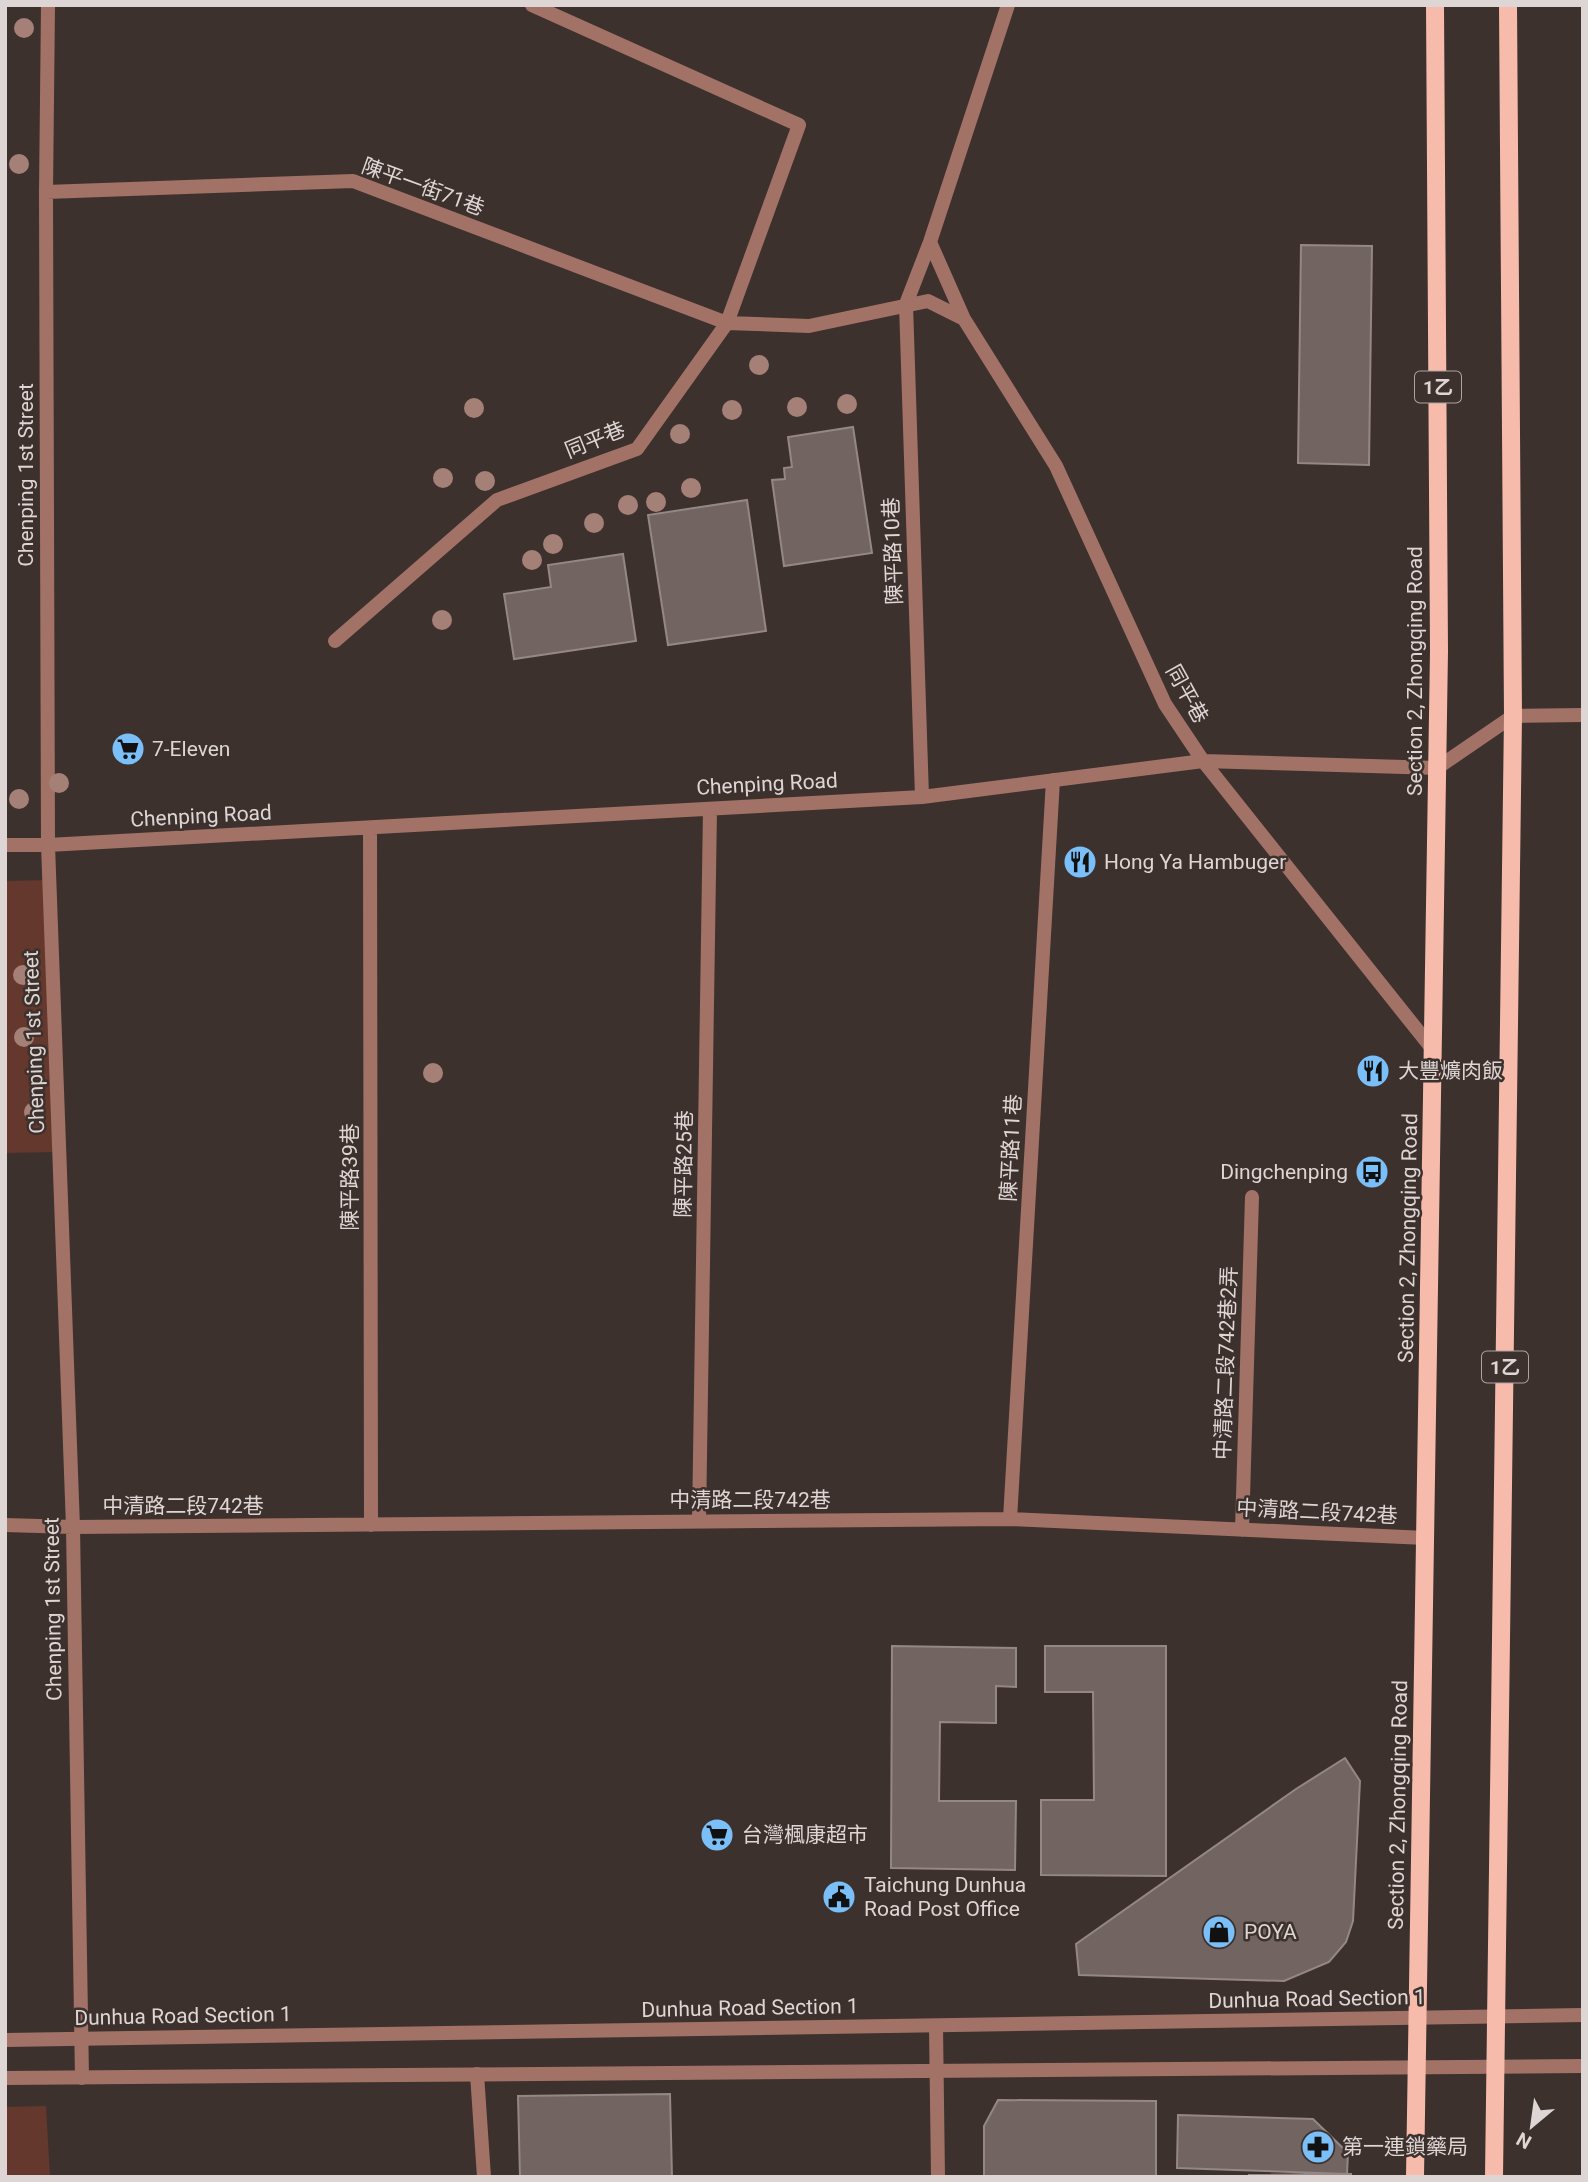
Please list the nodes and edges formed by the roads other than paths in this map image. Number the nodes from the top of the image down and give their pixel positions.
1 (48, 5) edge
2 (532, 5) edge
3 (1008, 5) edge
4 (1435, 5) edge
5 (1508, 5) edge
6 (46, 192) junction
7 (930, 242) junction
8 (906, 304) junction
9 (964, 319) junction
10 (727, 323) junction
11 (335, 641) dead end
12 (1583, 715) edge
13 (1513, 716) junction
14 (1203, 761) junction
15 (1437, 768) junction
16 (1053, 780) junction
17 (922, 797) junction
18 (710, 808) junction
19 (370, 828) junction
20 (5, 845) edge
21 (48, 845) junction
22 (1434, 1051) junction
23 (1252, 1197) dead end
24 (1010, 1519) junction
25 (699, 1521) junction
26 (5, 1525) edge
27 (371, 1525) junction
28 (74, 1527) junction
29 (1242, 1530) junction
30 (1426, 1538) junction
31 (1583, 2015) edge
32 (1496, 2017) junction
33 (1418, 2019) junction
34 (936, 2026) junction
35 (81, 2039) junction
36 (5, 2040) edge
37 (1496, 2065) junction
38 (1417, 2066) junction
39 (1583, 2066) edge
40 (937, 2070) junction
41 (477, 2074) junction
42 (5, 2078) edge
43 (82, 2078) junction
44 (484, 2177) edge
45 (938, 2177) edge
46 (1415, 2177) edge
47 (1494, 2177) edge

1 - 6 street, Chenping 1st Street
2 - 10 street, 同平巷
3 - 7 street
4 - 15 main road, Section 2, Zhongqing Road / 1乙
5 - 13 main road, 1乙
6 - 10 street, 陳平一街71巷
6 - 21 street, Chenping 1st Street
7 - 8 street
7 - 9 street, 同平巷
8 - 9 street
8 - 10 street
8 - 17 street, 陳平路10巷
9 - 14 street, 同平巷
10 - 11 street, 同平巷
12 - 13 street
13 - 15 street
13 - 32 main road, 1乙
14 - 15 street, Chenping Road
14 - 16 street, Chenping Road
14 - 22 street, 同平巷
15 - 22 main road, Section 2, Zhongqing Road / 1乙
16 - 17 street, Chenping Road
16 - 24 street, 陳平路11巷
17 - 18 street, Chenping Road
18 - 19 street, Chenping Road
18 - 25 street, 陳平路25巷
19 - 21 street, Chenping Road
19 - 27 street, 陳平路39巷
20 - 21 street, Chenping Road
21 - 28 street, Chenping 1st Street
22 - 30 main road, Section 2, Zhongqing Road / 1乙
23 - 29 street, 中清路二段742巷2弄
24 - 25 street, 中清路二段742巷
24 - 29 street, 中清路二段742巷
25 - 27 street, 中清路二段742巷
26 - 28 street, 中清路二段742巷
27 - 28 street, 中清路二段742巷
28 - 35 street, Chenping 1st Street
29 - 30 street, 中清路二段742巷
30 - 33 main road, Section 2, Zhongqing Road / 1乙
31 - 32 street, Dunhua Road Section 1
32 - 33 street, Dunhua Road Section 1
32 - 37 main road, 1乙
33 - 34 street, Dunhua Road Section 1
33 - 38 main road, Section 2, Zhongqing Road / 1乙
34 - 35 street, Dunhua Road Section 1
34 - 40 street
35 - 36 street, Dunhua Road Section 1
35 - 43 street, Chenping 1st Street
37 - 38 street
37 - 39 street
37 - 47 main road, 1乙
38 - 40 street
38 - 46 main road, Section 2, Zhongqing Road / 1乙
40 - 41 street
40 - 45 street
41 - 43 street
41 - 44 street
42 - 43 street

